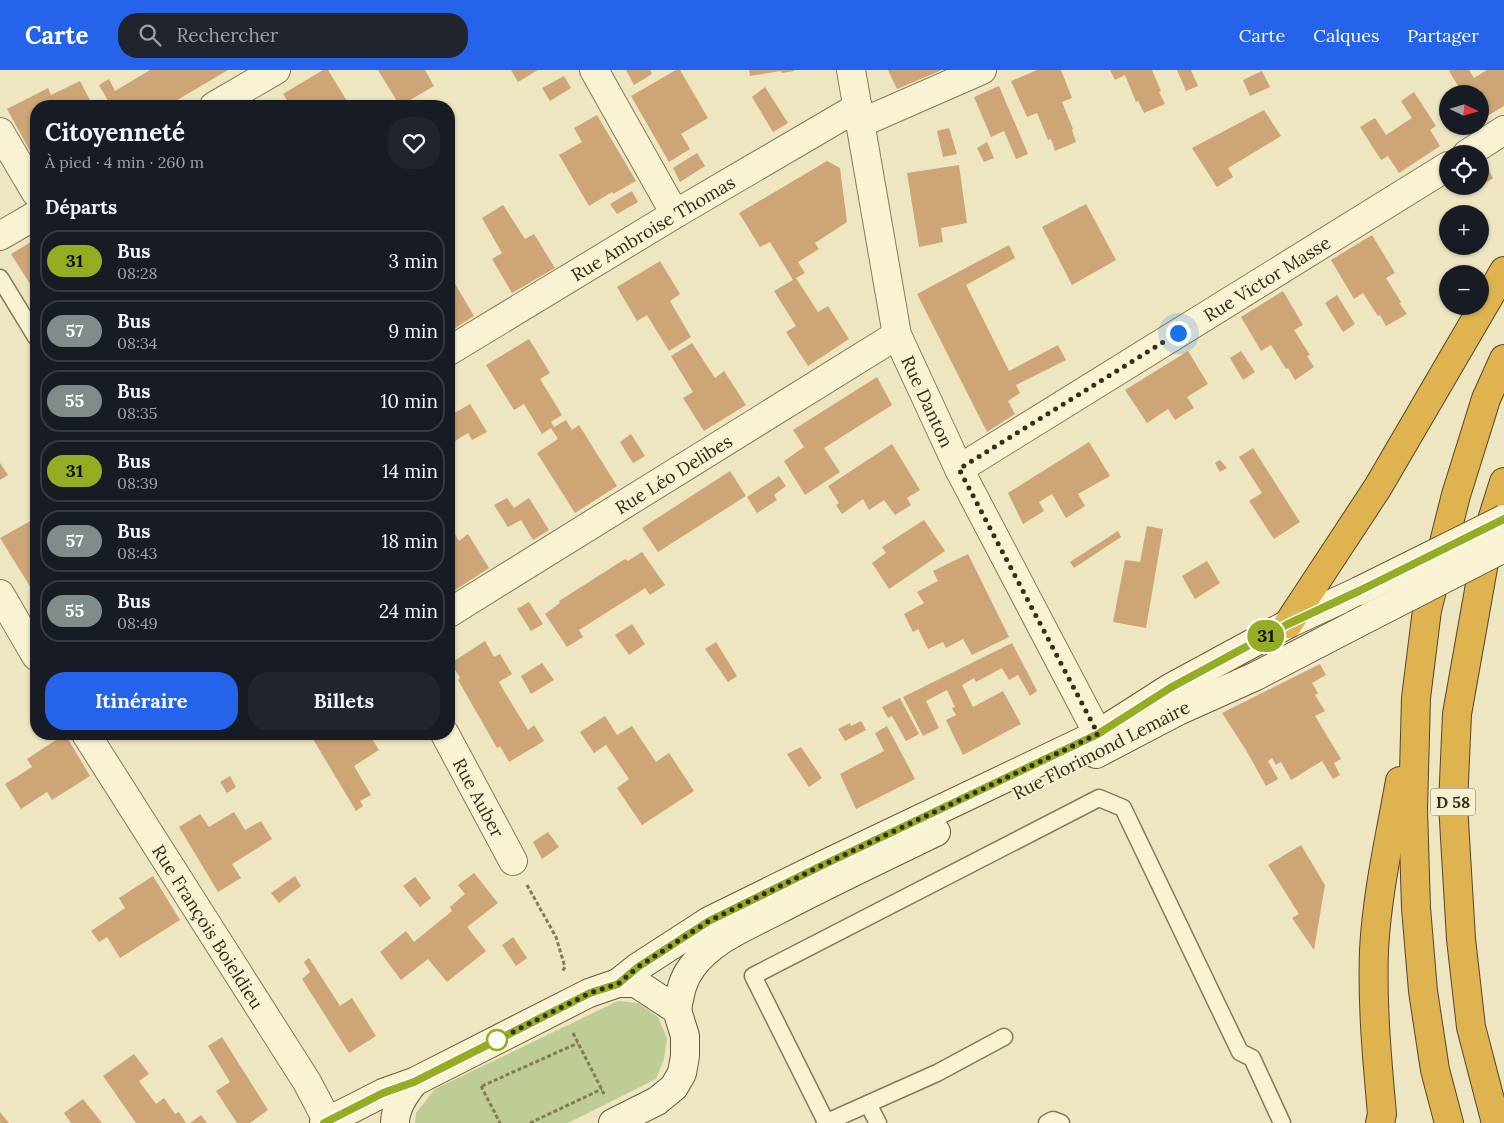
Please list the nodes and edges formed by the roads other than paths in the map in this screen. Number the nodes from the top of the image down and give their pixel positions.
1 (276, 70) edge
2 (594, 70) edge
3 (851, 70) edge
4 (982, 70) edge
5 (224, 100) edge
6 (860, 115) junction
7 (1504, 130) edge
8 (0, 132) edge
9 (1480, 145) edge
10 (1439, 172) edge
11 (30, 183) edge
12 (675, 214) junction
13 (30, 218) edge
14 (0, 236) edge
15 (1504, 271) edge
16 (0, 278) edge
17 (30, 327) edge
18 (897, 335) junction
19 (455, 347) edge
20 (1504, 359) edge
21 (959, 469) junction
22 (1504, 482) edge
23 (1504, 519) edge
24 (1504, 548) edge
25 (0, 594) edge
26 (455, 609) edge
27 (1288, 624) junction
28 (30, 646) edge
29 (1416, 698) junction
30 (1098, 734) junction
31 (90, 740) edge
32 (448, 740) edge
33 (514, 861) dead end
34 (618, 984) junction
35 (677, 1010) junction
36 (1004, 1037) dead end
37 (414, 1082) junction
38 (868, 1104) junction
39 (326, 1122) edge
40 (395, 1123) edge
41 (614, 1123) edge
42 (826, 1123) edge
43 (878, 1123) edge
44 (1047, 1123) edge
45 (1061, 1123) edge
46 (1282, 1123) edge
47 (1380, 1123) edge
48 (1449, 1123) edge
49 (1496, 1123) edge

1 - 5 street
2 - 12 street
3 - 6 street, Rue Danton
4 - 6 street, Rue Ambroise Thomas
6 - 12 street, Rue Ambroise Thomas
6 - 18 street, Rue Danton
7 - 9 street
8 - 11 street
10 - 21 street, Rue Victor Masse
12 - 19 street, Rue Ambroise Thomas
13 - 14 street
15 - 27 highway
16 - 17 lane
18 - 21 street, Rue Danton
18 - 26 street, Rue Léo Delibes
20 - 29 highway, D 58
21 - 30 street, Rue Danton
22 - 49 highway, D 58
23 - 27 street, Rue Florimond Lemaire, bridge
24 - 35 street, Rue Florimond Lemaire, bridge
25 - 28 street
27 - 30 street, Rue Florimond Lemaire
29 - 47 highway
29 - 48 highway, D 58
30 - 34 street, Rue Florimond Lemaire
31 - 39 street, Rue François Boieldieu
32 - 33 street, Rue Auber
34 - 35 street
34 - 37 street
35 - 41 street
36 - 38 lane
37 - 39 street
37 - 40 street
38 - 42 lane
38 - 43 lane
42 - 46 lane
44 - 45 lane

